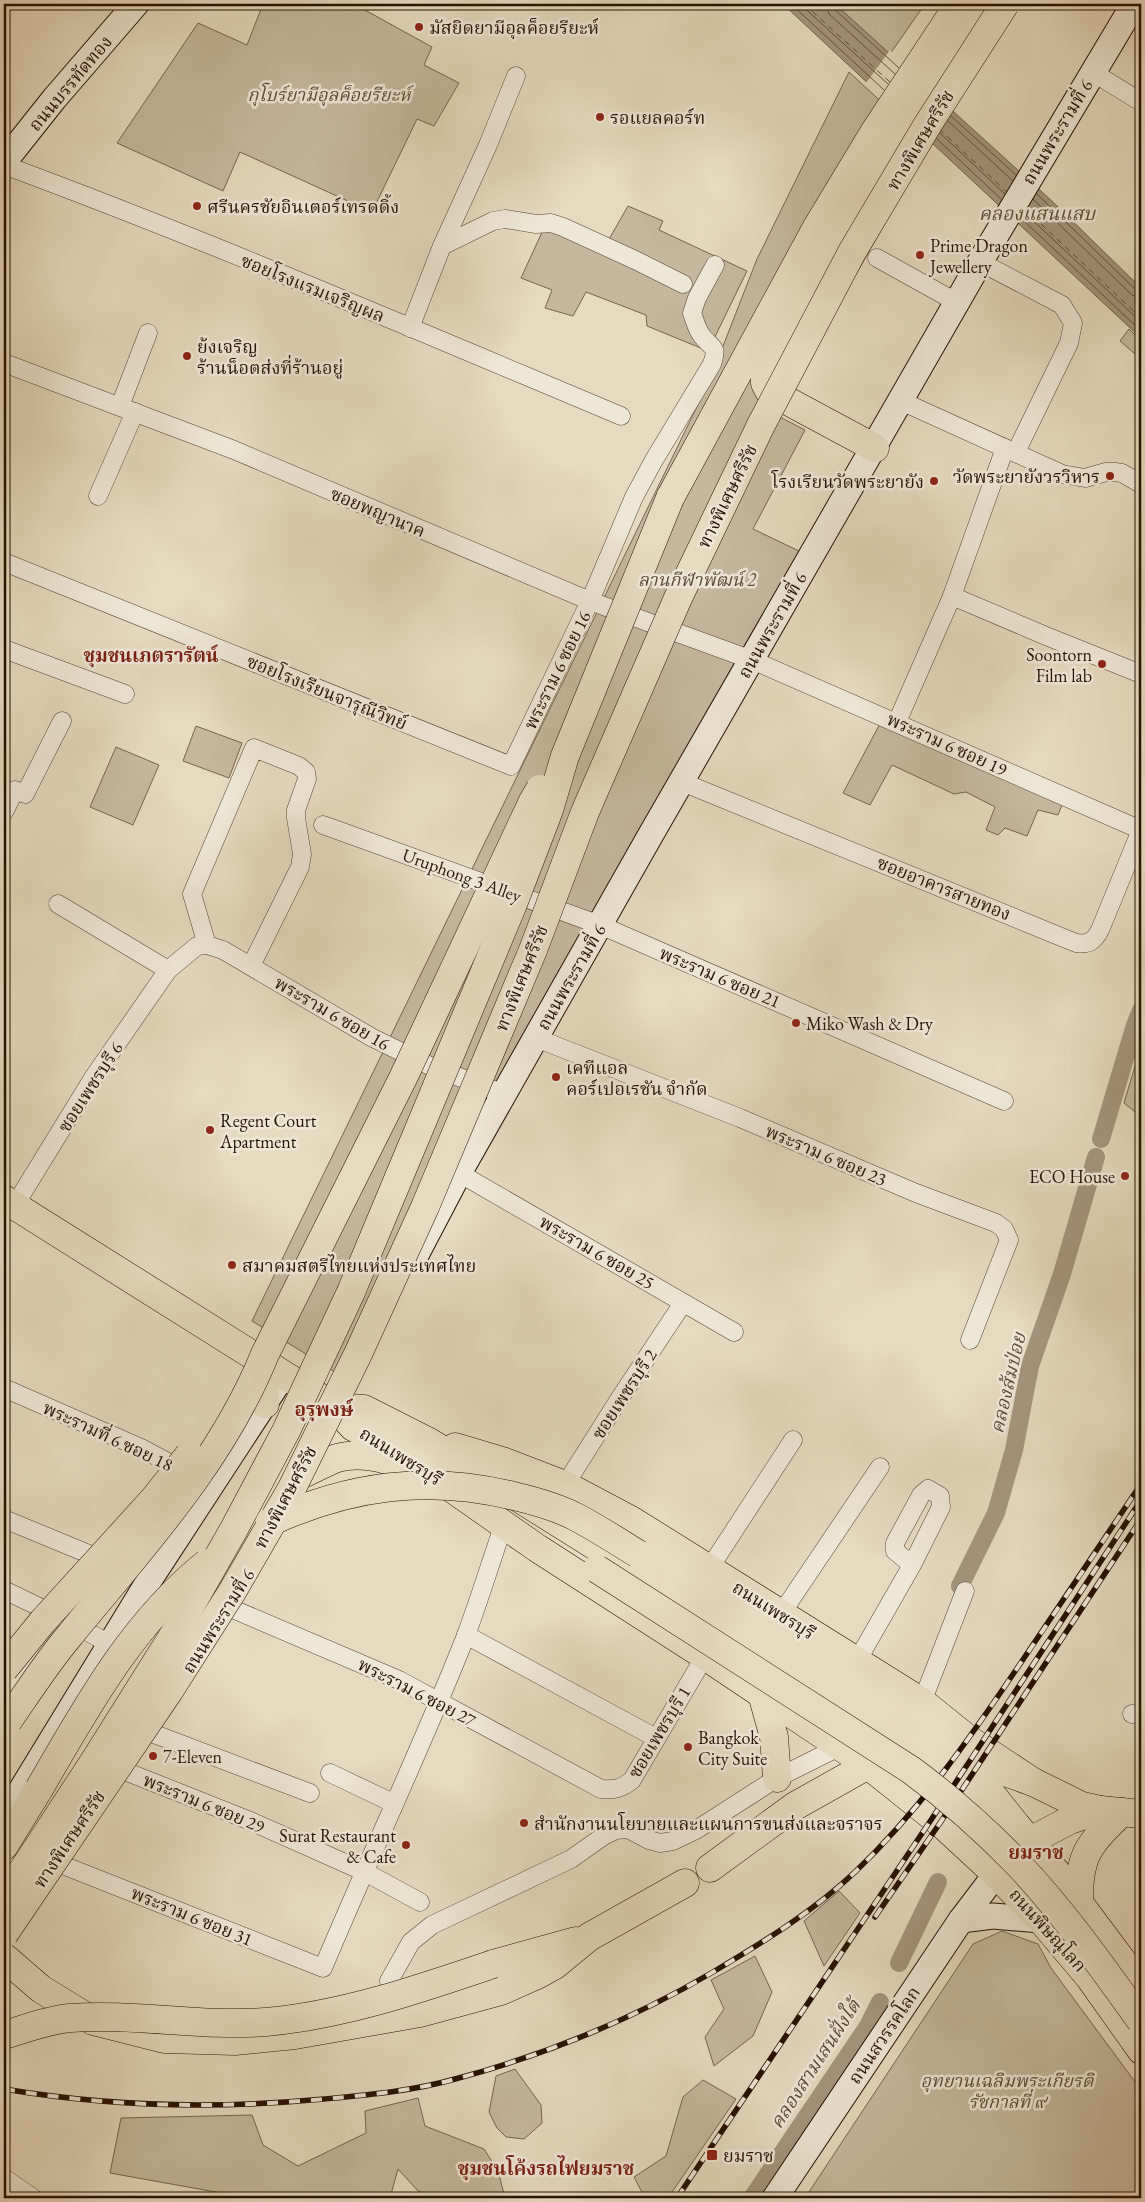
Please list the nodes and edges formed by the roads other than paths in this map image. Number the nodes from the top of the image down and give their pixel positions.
1 (136, 4) edge
2 (959, 4) edge
3 (985, 4) edge
4 (1005, 4) edge
5 (1134, 4) edge
6 (1094, 72) junction
7 (516, 76) dead end
8 (1141, 102) edge
9 (4, 164) edge
10 (442, 246) junction
11 (877, 258) dead end
12 (982, 260) junction
13 (715, 265) dead end
14 (683, 284) dead end
15 (958, 303) junction
16 (410, 328) junction
17 (148, 333) dead end
18 (4, 363) edge
19 (901, 401) junction
20 (128, 409) junction
21 (621, 416) dead end
22 (875, 448) junction
23 (1011, 450) junction
24 (1141, 484) edge
25 (98, 496) dead end
26 (4, 562) edge
27 (952, 596) junction
28 (590, 601) junction
29 (4, 648) edge
30 (752, 660) junction
31 (1141, 674) edge
32 (125, 694) dead end
33 (62, 721) dead end
34 (897, 722) junction
35 (565, 756) junction
36 (510, 766) joint
37 (682, 782) junction
38 (4, 812) edge
39 (323, 825) dead end
40 (1141, 830) edge
41 (58, 904) dead end
42 (600, 926) junction
43 (207, 945) junction
44 (251, 966) junction
45 (168, 970) junction
46 (536, 1038) junction
47 (504, 1094) junction
48 (1004, 1101) dead end
49 (459, 1173) junction
50 (9, 1202) edge
51 (684, 1303) junction
52 (734, 1332) dead end
53 (970, 1340) dead end
54 (271, 1364) junction
55 (4, 1388) edge
56 (264, 1404) joint
57 (335, 1407) junction
58 (793, 1440) dead end
59 (431, 1443) junction
60 (400, 1452) junction
61 (880, 1467) dead end
62 (305, 1473) junction
63 (211, 1485) junction
64 (565, 1485) junction
65 (4, 1519) edge
66 (503, 1527) junction
67 (537, 1548) junction
68 (912, 1565) dead end
69 (709, 1570) junction
70 (150, 1579) junction
71 (4, 1590) edge
72 (965, 1591) dead end
73 (228, 1607) junction
74 (781, 1614) junction
75 (60, 1617) junction
76 (466, 1635) junction
77 (110, 1644) junction
78 (705, 1656) junction
79 (857, 1661) junction
80 (4, 1669) edge
81 (762, 1694) junction
82 (439, 1701) junction
83 (922, 1702) junction
84 (5, 1715) edge
85 (149, 1732) junction
86 (889, 1732) junction
87 (656, 1738) junction
88 (839, 1747) junction
89 (962, 1757) junction
90 (868, 1765) junction
91 (122, 1770) junction
92 (330, 1773) dead end
93 (777, 1778) junction
94 (1032, 1782) junction
95 (964, 1785) joint
96 (601, 1788) joint
97 (310, 1793) dead end
98 (393, 1803) junction
99 (1121, 1812) edge
100 (4, 1818) edge
101 (941, 1824) junction
102 (1023, 1833) junction
103 (4, 1846) edge
104 (60, 1864) junction
105 (710, 1868) dead end
106 (365, 1872) junction
107 (996, 1874) junction
108 (685, 1883) dead end
109 (4, 1899) edge
110 (420, 1902) dead end
111 (1080, 1903) junction
112 (961, 1920) junction
113 (1041, 1920) junction
114 (4, 1934) edge
115 (589, 1938) junction
116 (4, 1946) edge
117 (4, 1957) edge
118 (389, 1981) dead end
119 (1141, 1986) edge
120 (1141, 2021) edge
121 (4, 2036) edge
122 (1141, 2050) edge
123 (4, 2178) edge
124 (33, 2198) edge
125 (775, 2198) edge

1 - 9 main road, ถนนบรรทัดทอง
2 - 35 main road, ทางพิเศษศรีรัช, bridge
3 - 22 main road
4 - 114 main road, ทางพิเศษศรีรัช, bridge
5 - 6 main road, ถนนพระรามที่ 6
6 - 8 street
6 - 12 main road, ถนนพระรามที่ 6
7 - 10 street
9 - 16 street, ซอยโรงแรมเจริญผล
10 - 14 street
10 - 16 street
11 - 15 street
12 - 15 main road, ถนนพระรามที่ 6
12 - 23 street
13 - 28 street, พระราม 6 ซอย 16
15 - 19 main road, ถนนพระรามที่ 6
16 - 21 street, ซอยโรงแรมเจริญผล
17 - 20 street
18 - 20 street, ซอยพญานาค
19 - 22 main road, ถนนพระรามที่ 6
19 - 23 street
20 - 25 street
20 - 28 street, ซอยพญานาค
22 - 30 main road, ถนนพระรามที่ 6
23 - 24 street
23 - 27 street
26 - 36 street, ซอยโรงเรียนจารุณีวิทย์
27 - 31 street
27 - 34 street
28 - 30 street, ซอยพญานาค
28 - 36 street, พระราม 6 ซอย 16
29 - 32 street
30 - 34 street, พระราม 6 ซอย 19
30 - 37 main road, ถนนพระรามที่ 6
33 - 38 street
34 - 40 street, พระราม 6 ซอย 19
35 - 54 main road, bridge
35 - 109 main road, ทางพิเศษศรีรัช, bridge
37 - 40 street, ซอยอาคารสายทอง
37 - 42 main road, ถนนพระรามที่ 6
39 - 42 street, Uruphong 3 Alley
41 - 45 street
42 - 46 main road, ถนนพระรามที่ 6
42 - 48 street, พระราม 6 ซอย 21
43 - 44 street, พระราม 6 ซอย 16
43 - 44 street
43 - 45 street
44 - 47 street, พระราม 6 ซอย 16
45 - 50 street, ซอยเพชรบุรี 6
46 - 47 main road, ถนนพระรามที่ 6
46 - 53 street, พระราม 6 ซอย 23
47 - 49 main road, ถนนพระรามที่ 6
49 - 51 street, พระราม 6 ซอย 25
49 - 57 main road, ถนนพระรามที่ 6
50 - 54 main road, ถนนเพชรบุรี
51 - 52 street, พระราม 6 ซอย 25
51 - 64 street, ซอยเพชรบุรี 2
54 - 56 main road
54 - 57 main road, ถนนเพชรบุรี
54 - 80 main road, bridge
54 - 84 main road, bridge
55 - 63 street, พระรามที่ 6 ซอย 18
56 - 63 main road
57 - 59 main road, ถนนเพชรบุรี
57 - 60 main road, ถนนเพชรบุรี
57 - 62 main road, ถนนพระรามที่ 6
58 - 69 street
59 - 64 main road, ถนนเพชรบุรี
59 - 86 main road, ถนนเพชรบุรี
60 - 67 main road, ถนนเพชรบุรี
60 - 120 main road, bridge
61 - 74 street
62 - 66 main road
62 - 73 main road, ถนนพระรามที่ 6
63 - 70 main road
64 - 69 main road, ถนนเพชรบุรี
65 - 70 street
66 - 67 main road
66 - 76 street
67 - 78 main road, ถนนเพชรบุรี
68 - 79 street
69 - 74 main road, ถนนเพชรบุรี
70 - 77 main road
71 - 75 street
72 - 83 street
73 - 82 street, พระราม 6 ซอย 27
73 - 85 main road, ถนนพระรามที่ 6
74 - 79 main road, ถนนเพชรบุรี
75 - 77 street
75 - 84 street
76 - 82 street
76 - 87 street
77 - 100 main road
78 - 81 main road, ถนนเพชรบุรี
78 - 87 street, ซอยเพชรบุรี 1
79 - 83 main road, ถนนเพชรบุรี
81 - 88 main road, ถนนเพชรบุรี
81 - 93 main road
82 - 96 street, พระราม 6 ซอย 27
82 - 98 street
83 - 94 main road, ถนนเพชรบุรี
85 - 91 main road, ถนนพระรามที่ 6
85 - 97 street
86 - 90 main road
86 - 95 main road, ถนนเพชรบุรี
87 - 96 street, ซอยเพชรบุรี 1
88 - 90 main road, ถนนเพชรบุรี
88 - 93 street
89 - 94 main road
89 - 102 main road
89 - 103 main road, bridge
90 - 101 main road, ถนนเพชรบุรี
90 - 105 main road
91 - 104 main road, ถนนพระรามที่ 6
91 - 106 street, พระราม 6 ซอย 29
92 - 98 street
93 - 118 street
94 - 99 main road, ถนนเพชรบุรี
95 - 102 main road, ถนนพิษณุโลก
98 - 106 street
99 - 102 main road
99 - 111 main road
101 - 102 main road
101 - 107 main road, ถนนพิษณุโลก
102 - 107 main road
102 - 111 main road, ถนนพิษณุโลก
104 - 106 street, พระราม 6 ซอย 31
104 - 116 main road, ถนนพระรามที่ 6
106 - 110 street, พระราม 6 ซอย 29
107 - 112 main road, ถนนสวรรคโลก
107 - 113 main road, ถนนพิษณุโลก
108 - 115 main road
111 - 119 main road, ถนนพิษณุโลก
112 - 113 main road
112 - 125 main road, ถนนสวรรคโลก
113 - 122 main road, ถนนพิษณุโลก
115 - 117 main road, bridge
115 - 121 main road, bridge
123 - 124 street

